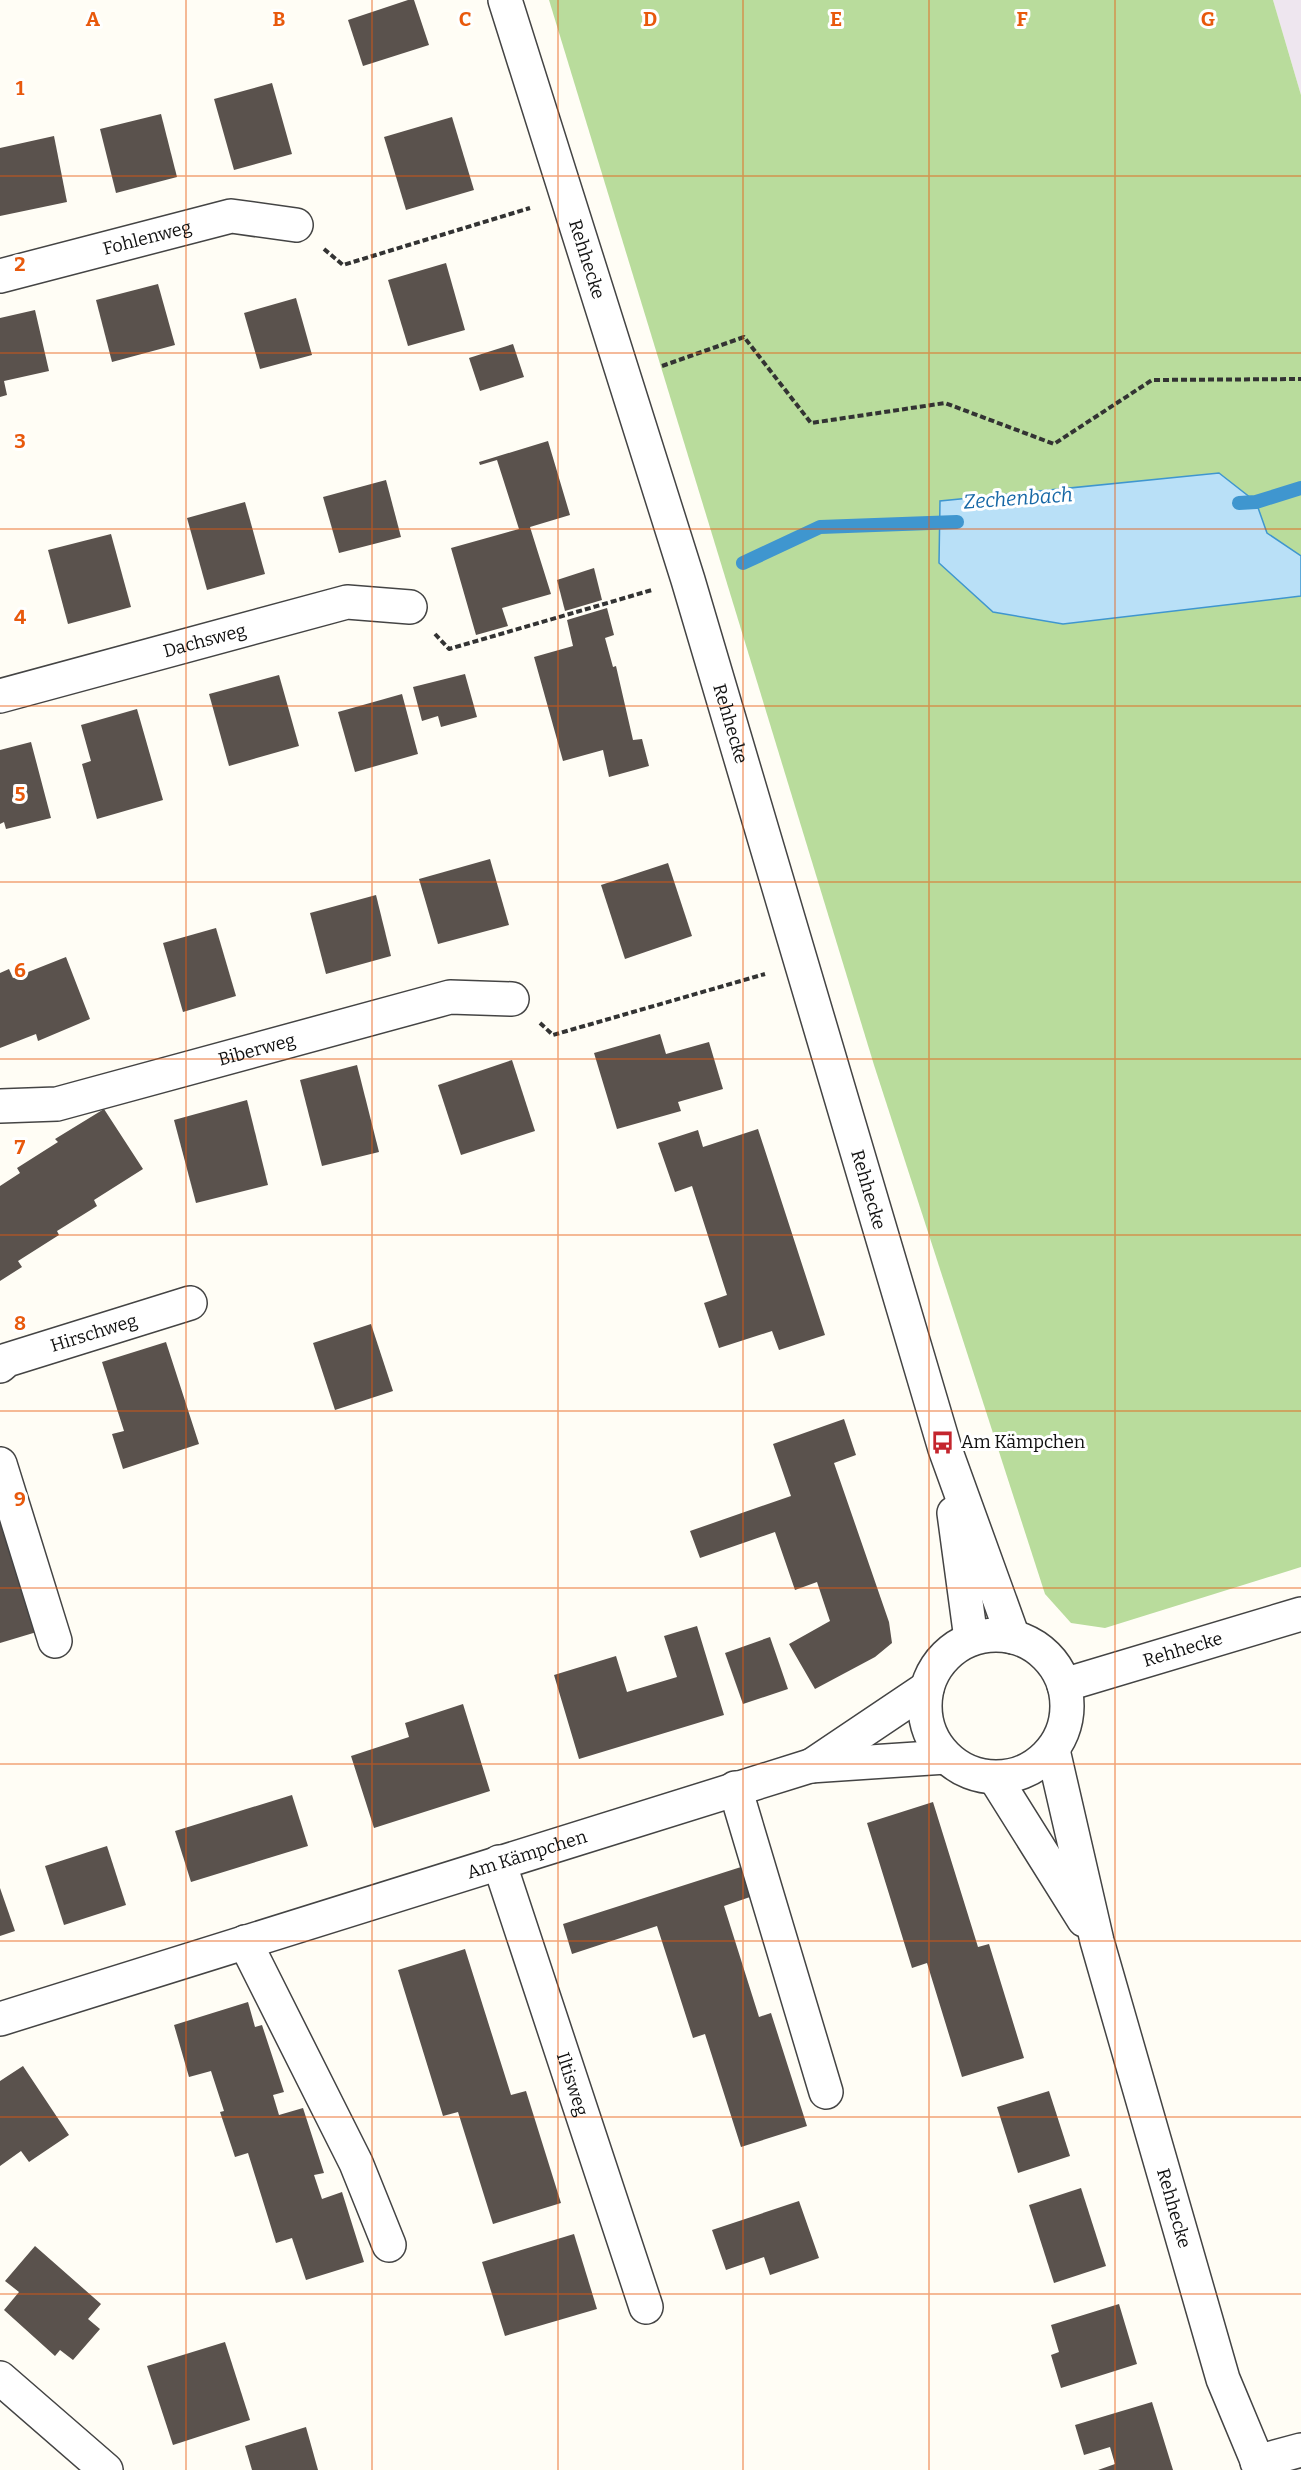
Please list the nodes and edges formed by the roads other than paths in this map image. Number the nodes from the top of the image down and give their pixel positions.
1 (505, 0) edge
2 (296, 225) road end
3 (0, 276) edge
4 (410, 607) road end
5 (0, 696) edge
6 (512, 999) road end
7 (0, 1106) edge
8 (190, 1303) dead end
9 (0, 1366) edge
10 (945, 1449) junction
11 (0, 1464) edge
12 (1301, 1614) edge
13 (1013, 1637) junction
14 (971, 1639) junction
15 (55, 1641) dead end
16 (1064, 1685) junction
17 (927, 1688) junction
18 (1053, 1750) junction
19 (946, 1757) junction
20 (810, 1766) junction
21 (995, 1778) junction
22 (735, 1788) junction
23 (499, 1862) junction
24 (1097, 1941) junction
25 (244, 1942) junction
26 (0, 2019) edge
27 (825, 2092) dead end
28 (389, 2245) dead end
29 (646, 2307) dead end
30 (0, 2378) edge
31 (1301, 2450) edge
32 (1259, 2466) edge
33 (106, 2470) edge

1 - 10 street, Rehhecke
2 - 3 street, Fohlenweg
4 - 5 street, Dachsweg
6 - 7 street, Biberweg
8 - 9 street, Hirschweg
10 - 13 street, Rehhecke
10 - 14 street, Rehhecke
11 - 15 street
12 - 16 street, Rehhecke
13 - 14 street
13 - 16 street
14 - 17 street
16 - 18 street
17 - 19 street
17 - 20 street, Am Kämpchen
18 - 21 street
18 - 24 street, Rehhecke
19 - 20 street, Am Kämpchen
19 - 21 street
20 - 22 street, Am Kämpchen
21 - 24 street, Rehhecke
22 - 23 street, Am Kämpchen
22 - 27 street
23 - 25 street, Am Kämpchen
23 - 29 street, Iltisweg
24 - 32 street, Rehhecke
25 - 26 street, Am Kämpchen
25 - 28 street
30 - 33 street
31 - 32 street

